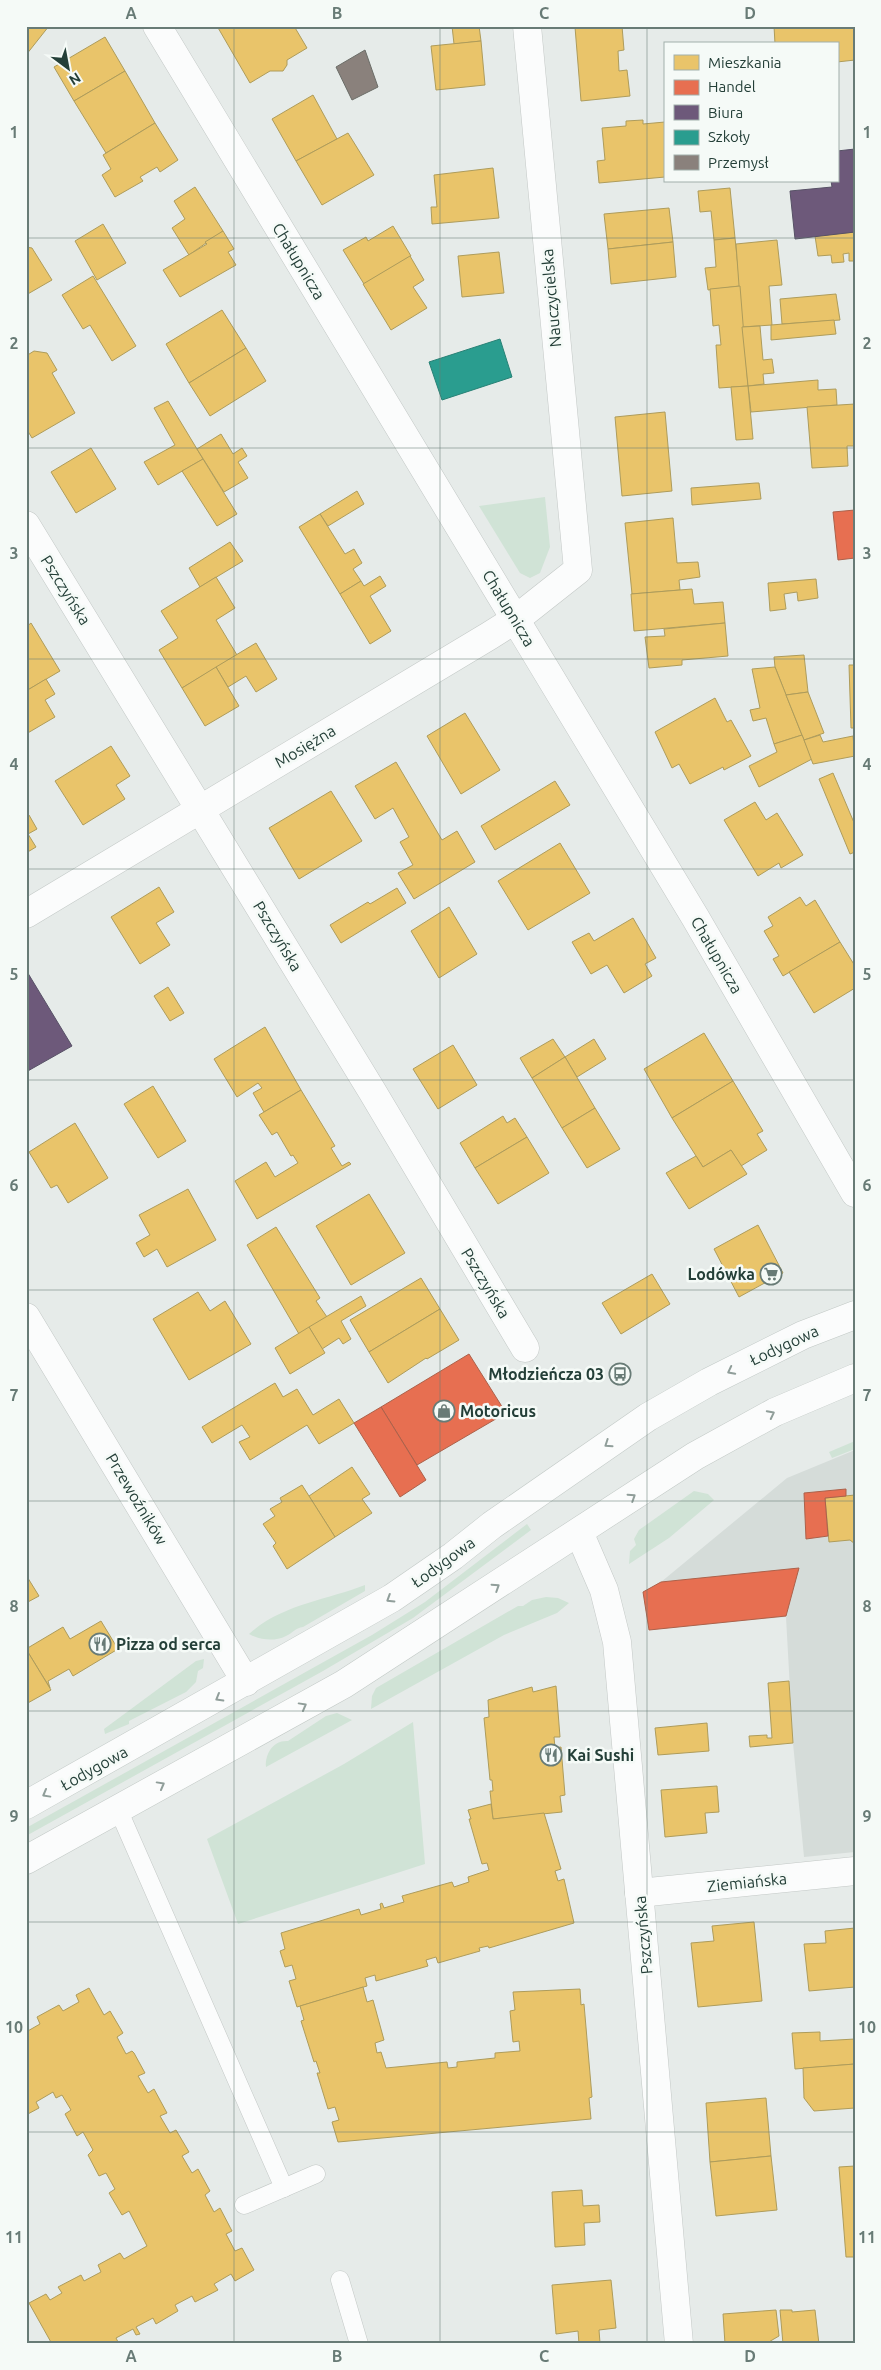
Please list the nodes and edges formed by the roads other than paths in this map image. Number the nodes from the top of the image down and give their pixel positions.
1 (157, 26) edge
2 (526, 26) edge
3 (26, 526) edge
4 (578, 570) joint
5 (516, 619) junction
6 (200, 809) junction
7 (26, 914) edge
8 (855, 1193) edge
9 (855, 1314) edge
10 (26, 1317) edge
11 (525, 1348) dead end
12 (855, 1378) edge
13 (579, 1532) junction
14 (246, 1682) junction
15 (26, 1805) edge
16 (118, 1809) junction
17 (26, 1860) edge
18 (855, 1871) edge
19 (639, 1893) junction
20 (316, 2174) dead end
21 (284, 2188) junction
22 (244, 2204) dead end
23 (340, 2280) dead end
24 (359, 2344) edge
25 (678, 2344) edge

1 - 5 street, Chałupnicza
2 - 4 street, Nauczycielska
3 - 6 street, Pszczyńska
4 - 5 street, Mosiężna
5 - 6 street, Mosiężna
5 - 8 street, Chałupnicza
6 - 7 street, Mosiężna
6 - 11 street, Pszczyńska
9 -> 14 street, Łodygowa
10 - 14 street, Przewoźników
13 -> 12 street
16 -> 13 street
13 - 19 street, Pszczyńska
14 -> 15 street, Łodygowa
16 - 17 street
16 - 21 lane
18 - 19 street, Ziemiańska
19 - 25 street, Pszczyńska
20 - 21 lane
21 - 22 lane
23 - 24 lane

